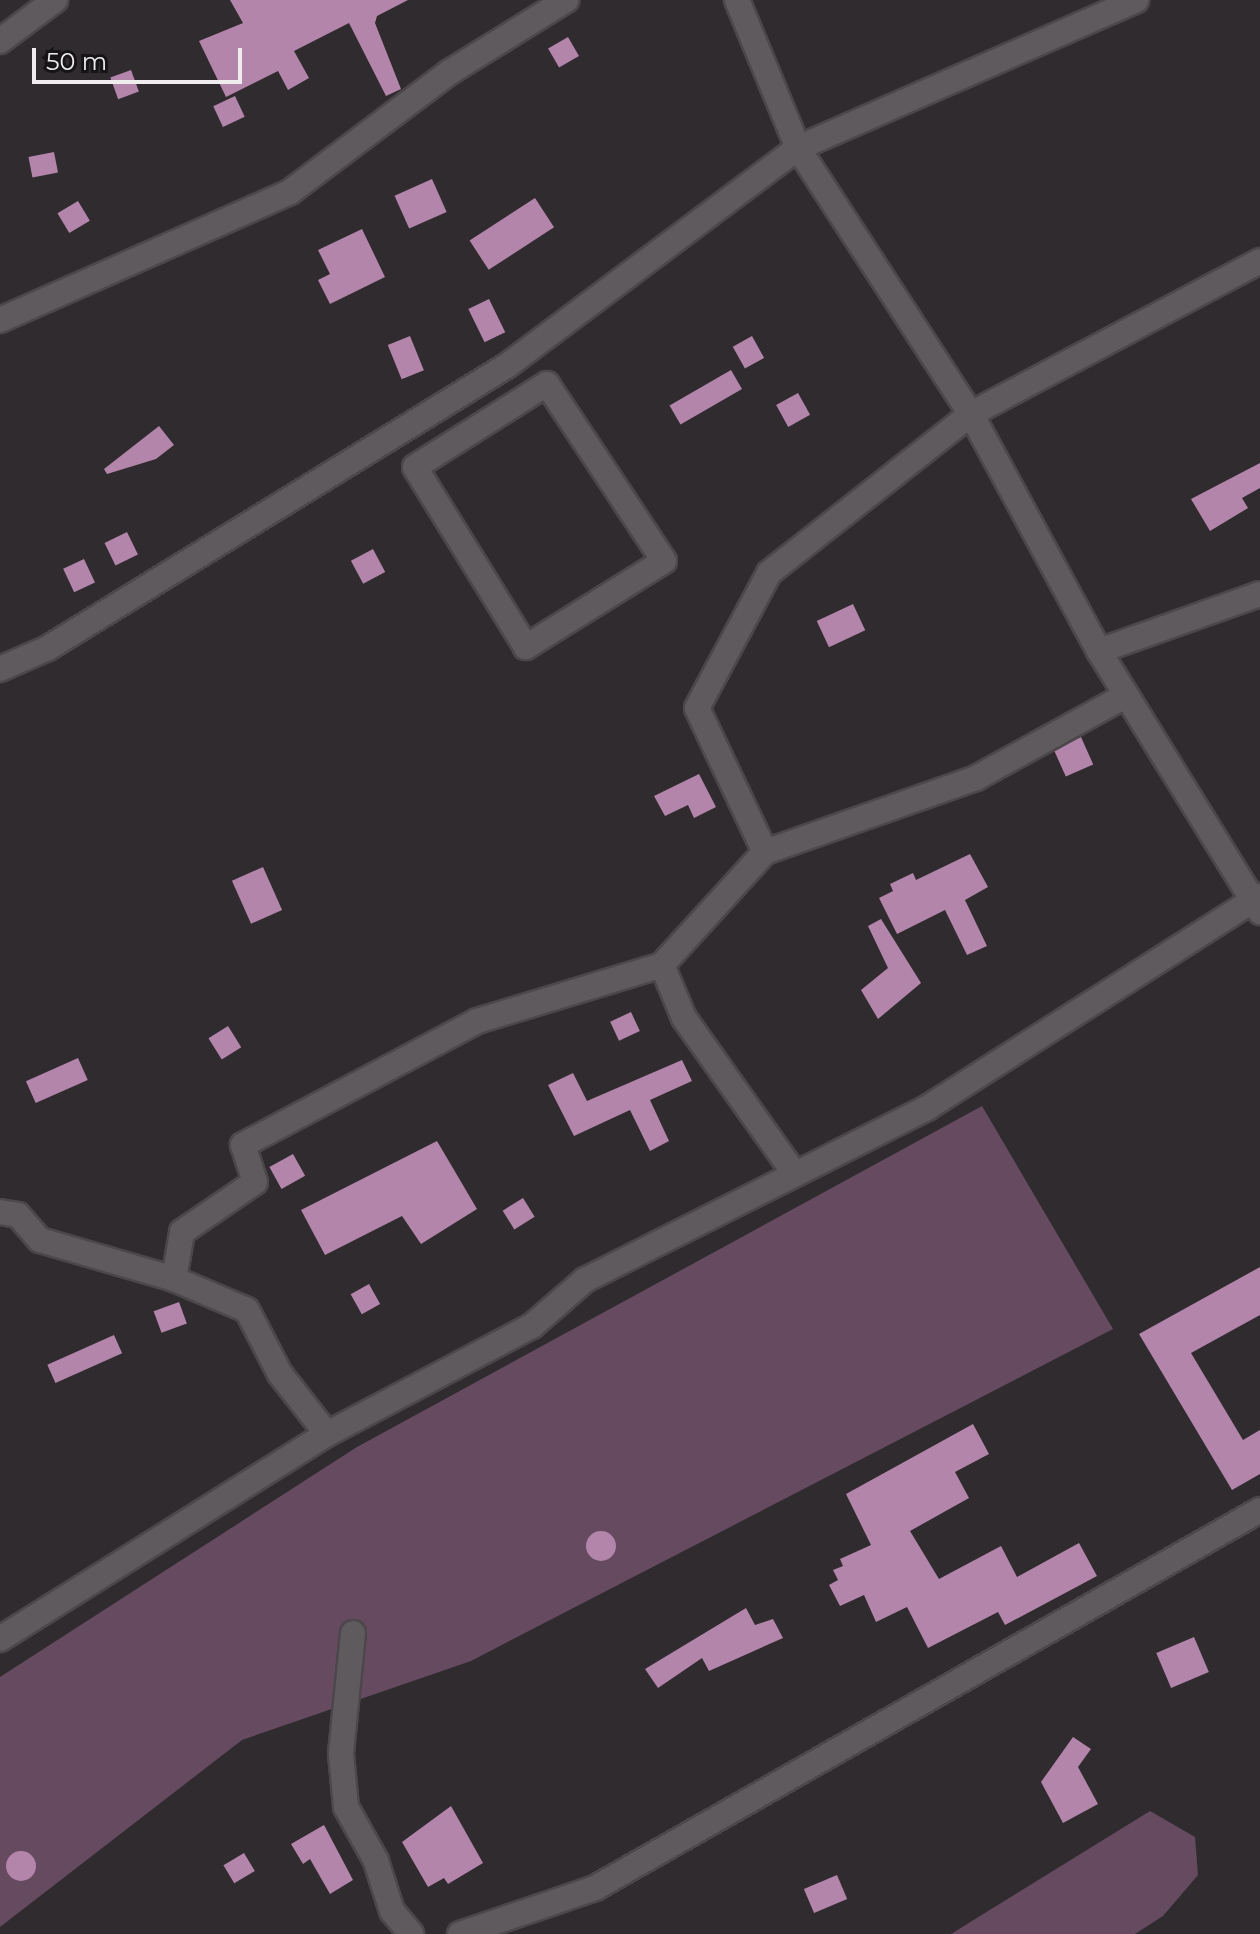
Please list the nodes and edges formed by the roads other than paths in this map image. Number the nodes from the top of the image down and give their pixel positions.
1 (55, 0) edge
2 (566, 0) edge
3 (737, 0) edge
4 (1136, 0) edge
5 (0, 41) edge
6 (798, 148) junction
7 (1260, 261) edge
8 (0, 320) edge
9 (971, 414) junction
10 (415, 467) joint
11 (1260, 594) edge
12 (1099, 651) junction
13 (0, 669) edge
14 (1125, 696) junction
15 (765, 852) junction
16 (1257, 903) edge
17 (662, 965) junction
18 (794, 1173) junction
19 (0, 1212) edge
20 (174, 1279) junction
21 (327, 1434) junction
22 (1260, 1510) edge
23 (353, 1633) dead end
24 (0, 1639) edge
25 (411, 1934) edge
26 (460, 1934) edge

1 - 5 street
2 - 8 street
3 - 6 street
4 - 6 street
6 - 9 street
6 - 13 street
7 - 9 street
9 - 12 street
9 - 15 street
10 - 10 street
11 - 12 street
12 - 14 street
14 - 15 street
14 - 16 street
15 - 17 street
16 - 18 street
17 - 18 street
17 - 20 street
18 - 21 street
19 - 20 street
20 - 21 street
21 - 24 street
22 - 26 street
23 - 25 street

